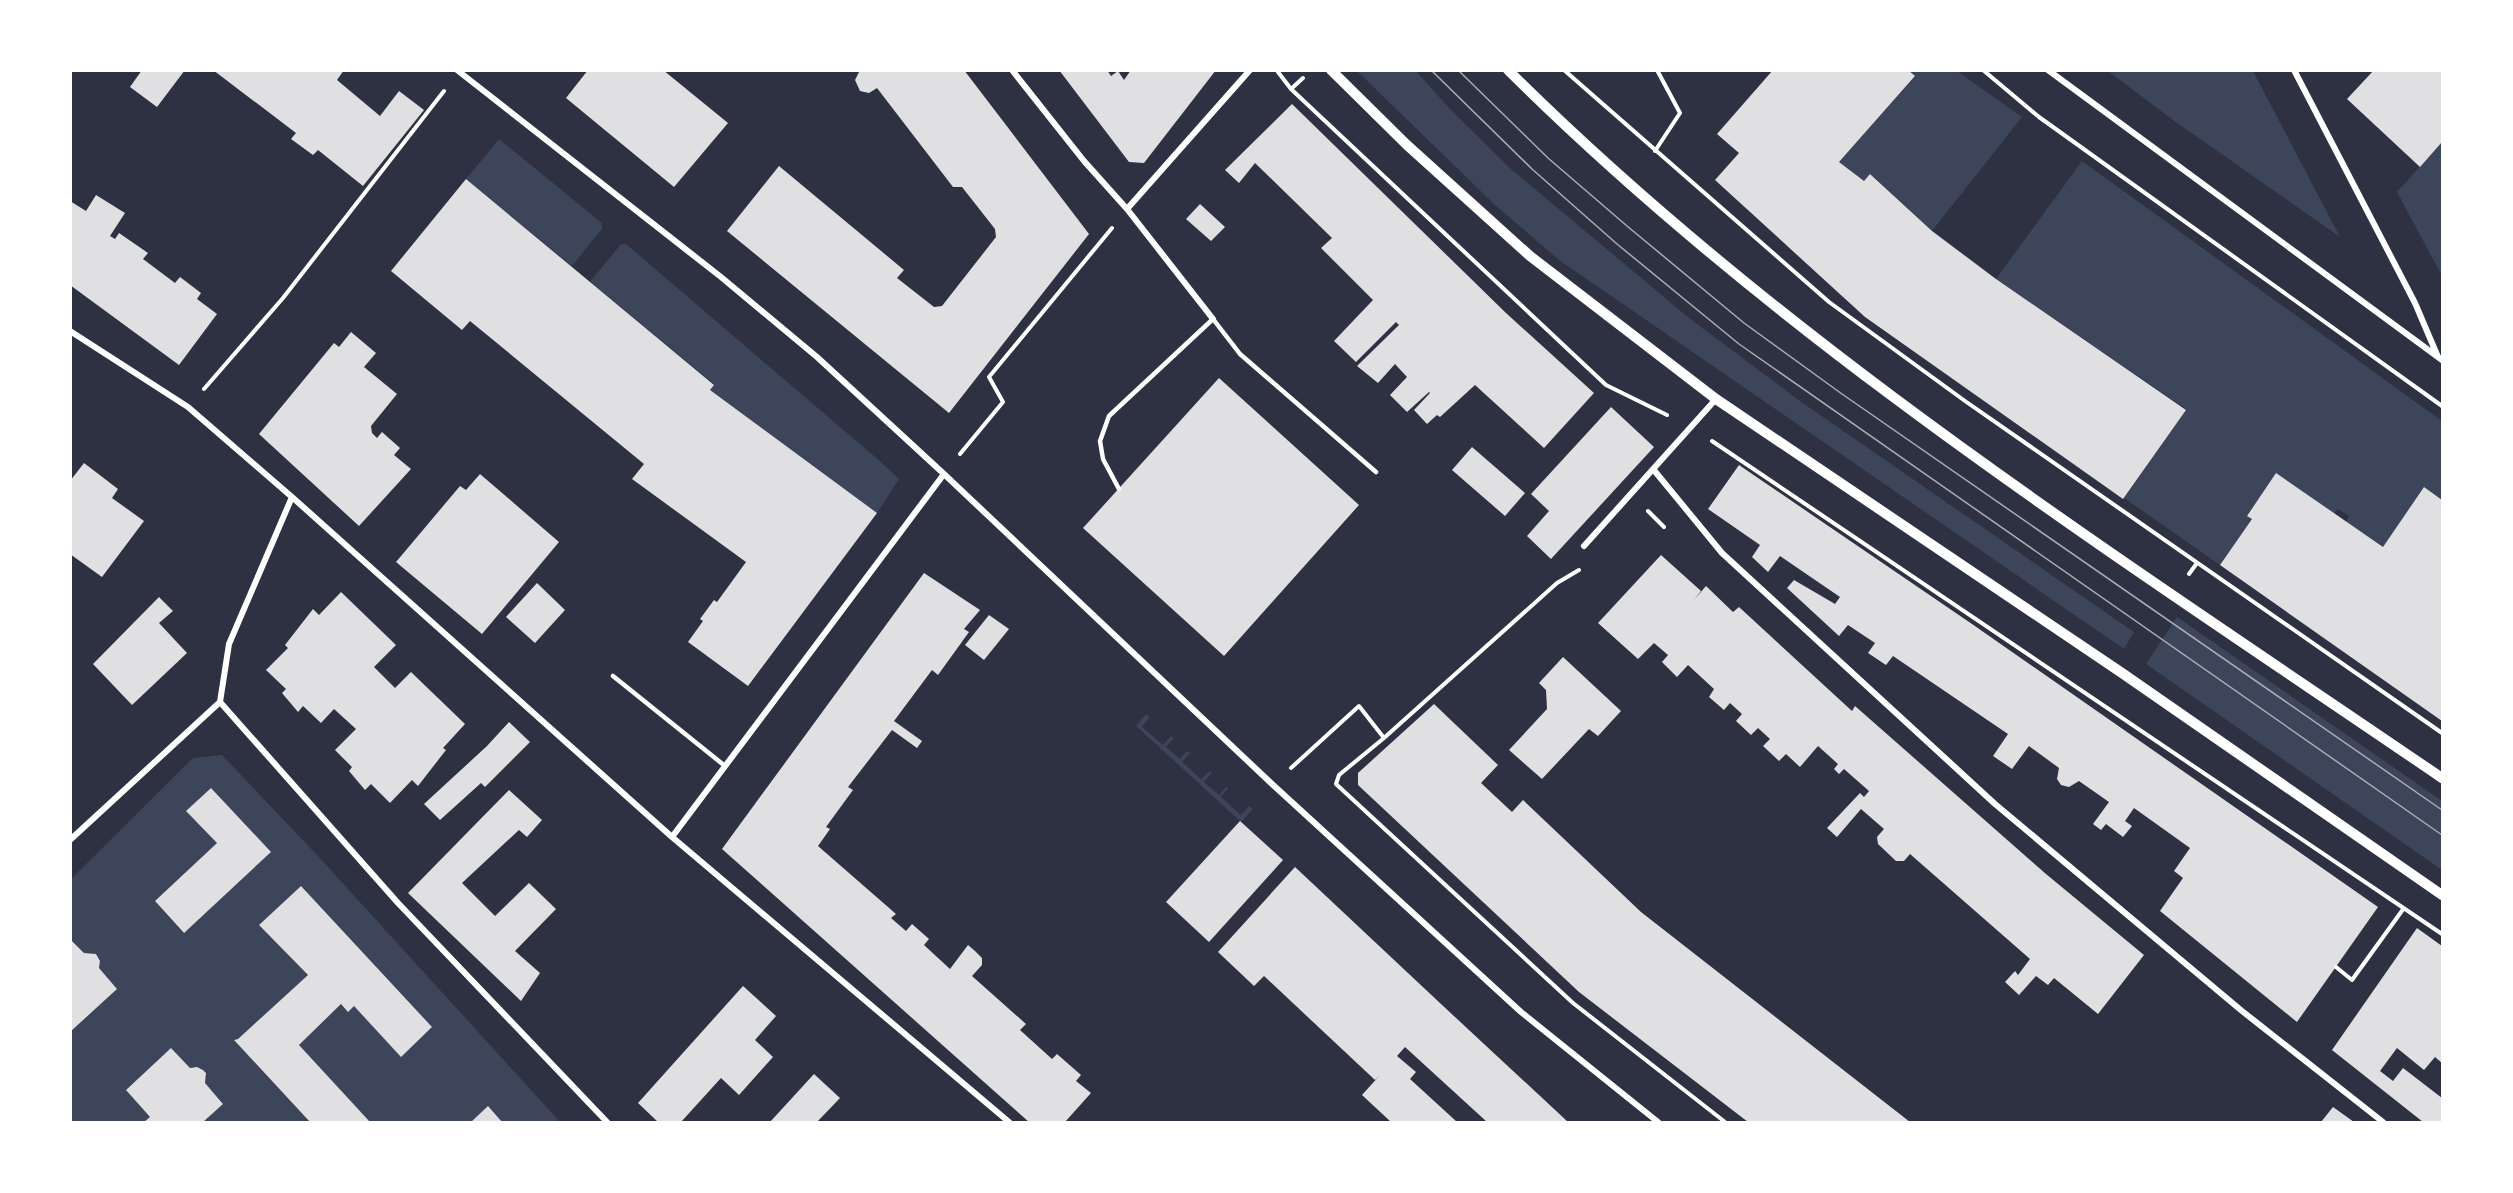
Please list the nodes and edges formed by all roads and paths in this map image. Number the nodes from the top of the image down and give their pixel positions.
1 (1012, 70) edge
2 (1250, 70) edge
3 (1331, 70) edge
4 (1508, 70) edge
5 (1564, 70) edge
6 (1657, 70) edge
7 (1983, 70) edge
8 (2048, 70) edge
9 (2294, 70) edge
10 (458, 71) edge
11 (1303, 78) dead end
12 (1291, 89) dead end
13 (1655, 151) junction
14 (1127, 209) junction
15 (1213, 319) junction
16 (70, 331) edge
17 (2440, 359) edge
18 (1716, 399) junction
19 (2442, 405) edge
20 (188, 407) junction
21 (1653, 469) junction
22 (1376, 472) dead end
23 (944, 474) junction
24 (1119, 489) dead end
25 (292, 496) junction
26 (1584, 546) dead end
27 (2197, 563) junction
28 (1581, 568) dead end
29 (2189, 574) dead end
30 (613, 676) dead end
31 (220, 702) junction
32 (2442, 733) edge
33 (1384, 738) junction
34 (725, 766) junction
35 (2442, 778) edge
36 (1272, 784) junction
37 (672, 837) junction
38 (70, 840) edge
39 (2442, 895) edge
40 (2404, 908) dead end
41 (2336, 967) dead end
42 (607, 1122) edge
43 (1009, 1122) edge
44 (1658, 1122) edge
45 (1725, 1122) edge
46 (2383, 1122) edge

1 - 14 street
2 - 14 street
3 - 18 street
4 - 35 street
5 - 13 path
6 - 13 path
7 - 19 path
8 - 17 street
9 - 17 street
10 - 20 path
10 - 23 street
11 - 12 path
13 - 27 path
14 - 15 street
14 - 23 path
15 - 22 lane
15 - 24 lane
16 - 20 street
18 - 21 street
18 - 39 street
20 - 25 street
21 - 26 street
21 - 46 street
23 - 34 street
23 - 36 street
25 - 31 street
25 - 37 street
27 - 29 path
27 - 32 path
28 - 33 path
30 - 34 lane
31 - 38 street
31 - 42 street
33 - 36 path
33 - 45 path
34 - 37 street
36 - 44 street
37 - 43 street
40 - 41 path

